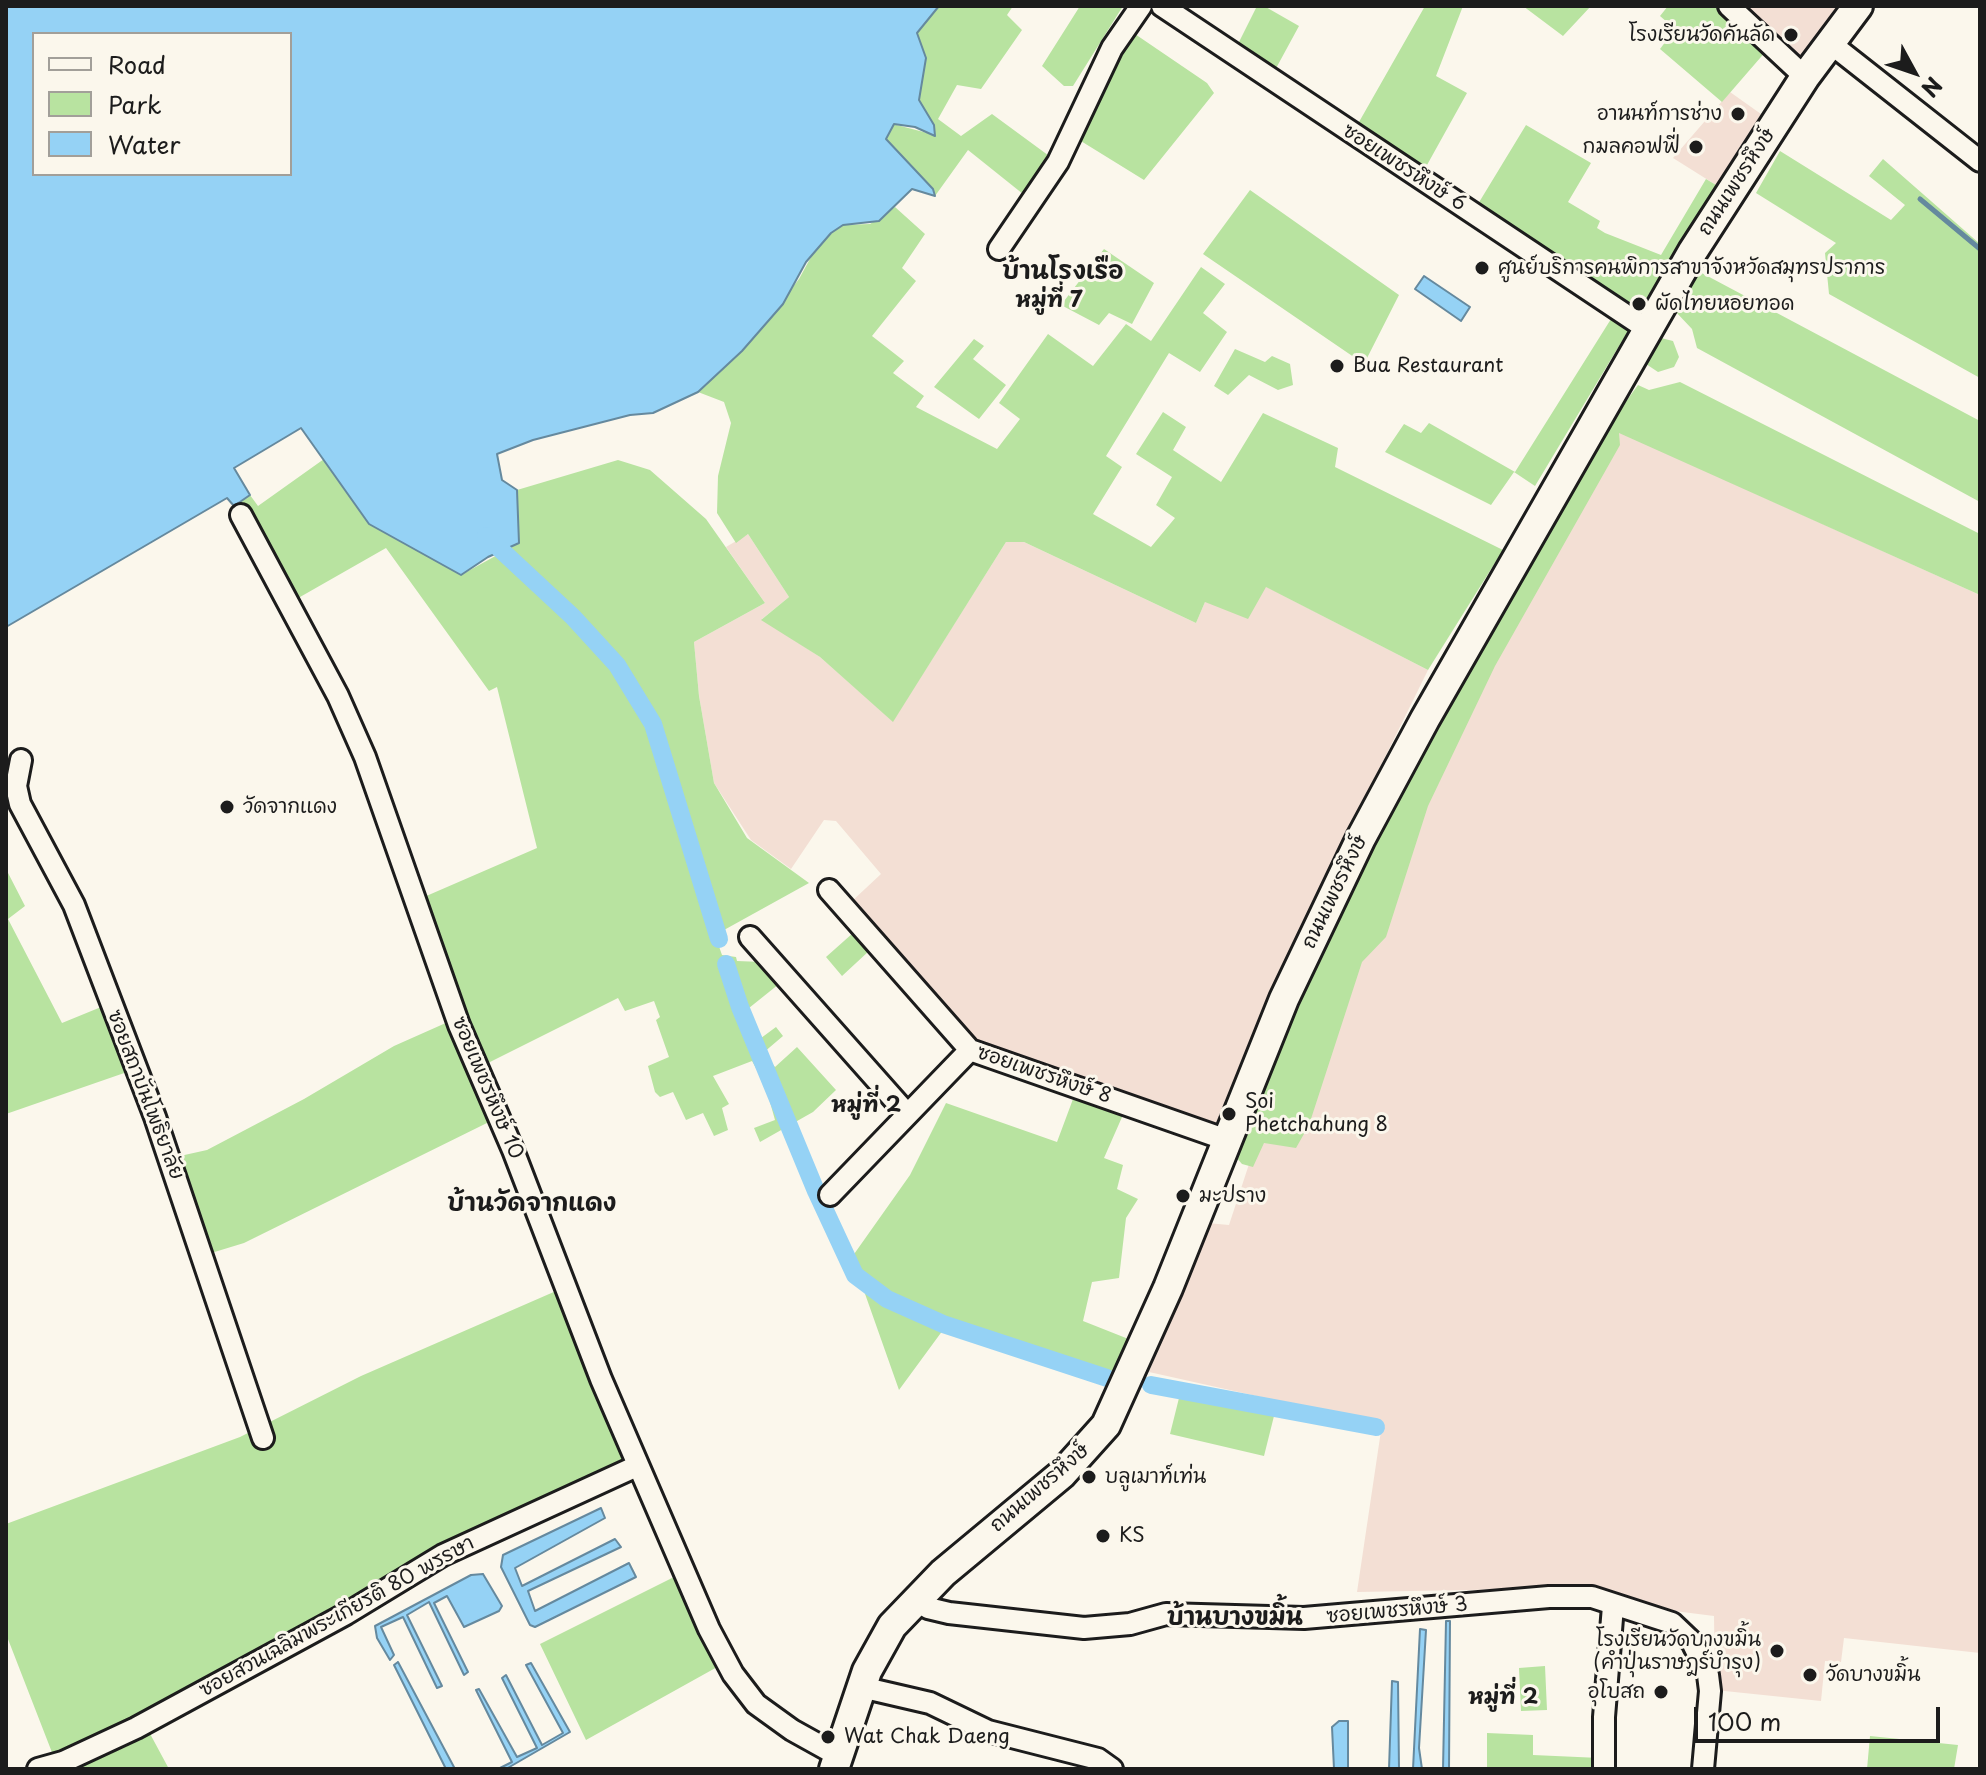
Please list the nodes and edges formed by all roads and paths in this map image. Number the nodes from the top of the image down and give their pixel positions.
1 (1141, 6) edge
2 (1162, 6) edge
3 (1729, 6) edge
4 (1858, 6) edge
5 (1830, 43) junction
6 (1805, 77) junction
7 (1980, 161) edge
8 (999, 249) dead end
9 (1647, 329) junction
10 (241, 515) dead end
11 (21, 760) dead end
12 (829, 890) dead end
13 (750, 937) dead end
14 (970, 1050) junction
15 (907, 1114) junction
16 (1227, 1140) junction
17 (830, 1195) dead end
18 (263, 1438) dead end
19 (637, 1466) junction
20 (917, 1600) junction
21 (1613, 1606) junction
22 (861, 1687) junction
23 (839, 1764) edge
24 (38, 1769) edge
25 (1112, 1769) edge
26 (1604, 1769) edge
27 (1703, 1769) edge

1 - 8 street
2 - 9 street, ซอยเพชรหึงษ์ 6
3 - 6 street
4 - 5 main road, ถนนเพชรหึงษ์
5 - 6 main road, ถนนเพชรหึงษ์
5 - 7 street
6 - 9 main road, ถนนเพชรหึงษ์
9 - 16 main road, ถนนเพชรหึงษ์
10 - 19 street, ซอยเพชรหึงษ์ 10
11 - 18 street, ซอยสถาบันโพธิยาลัย
12 - 14 street, ซอยเพชรหึงษ์ 8
13 - 15 street
14 - 15 street
14 - 16 street, ซอยเพชรหึงษ์ 8
15 - 17 street
16 - 20 main road, ถนนเพชรหึงษ์
19 - 23 street, ซอยเพชรหึงษ์ 10
19 - 24 street, ซอยสวนเฉลิมพระเกียรติ 80 พรรษา
20 - 21 street, ซอยเพชรหึงษ์ 3
20 - 22 main road, ถนนเพชรหึงษ์
21 - 26 street
21 - 27 street, ซอยเพชรหึงษ์ 3
22 - 23 main road, ถนนเพชรหึงษ์
22 - 25 street

